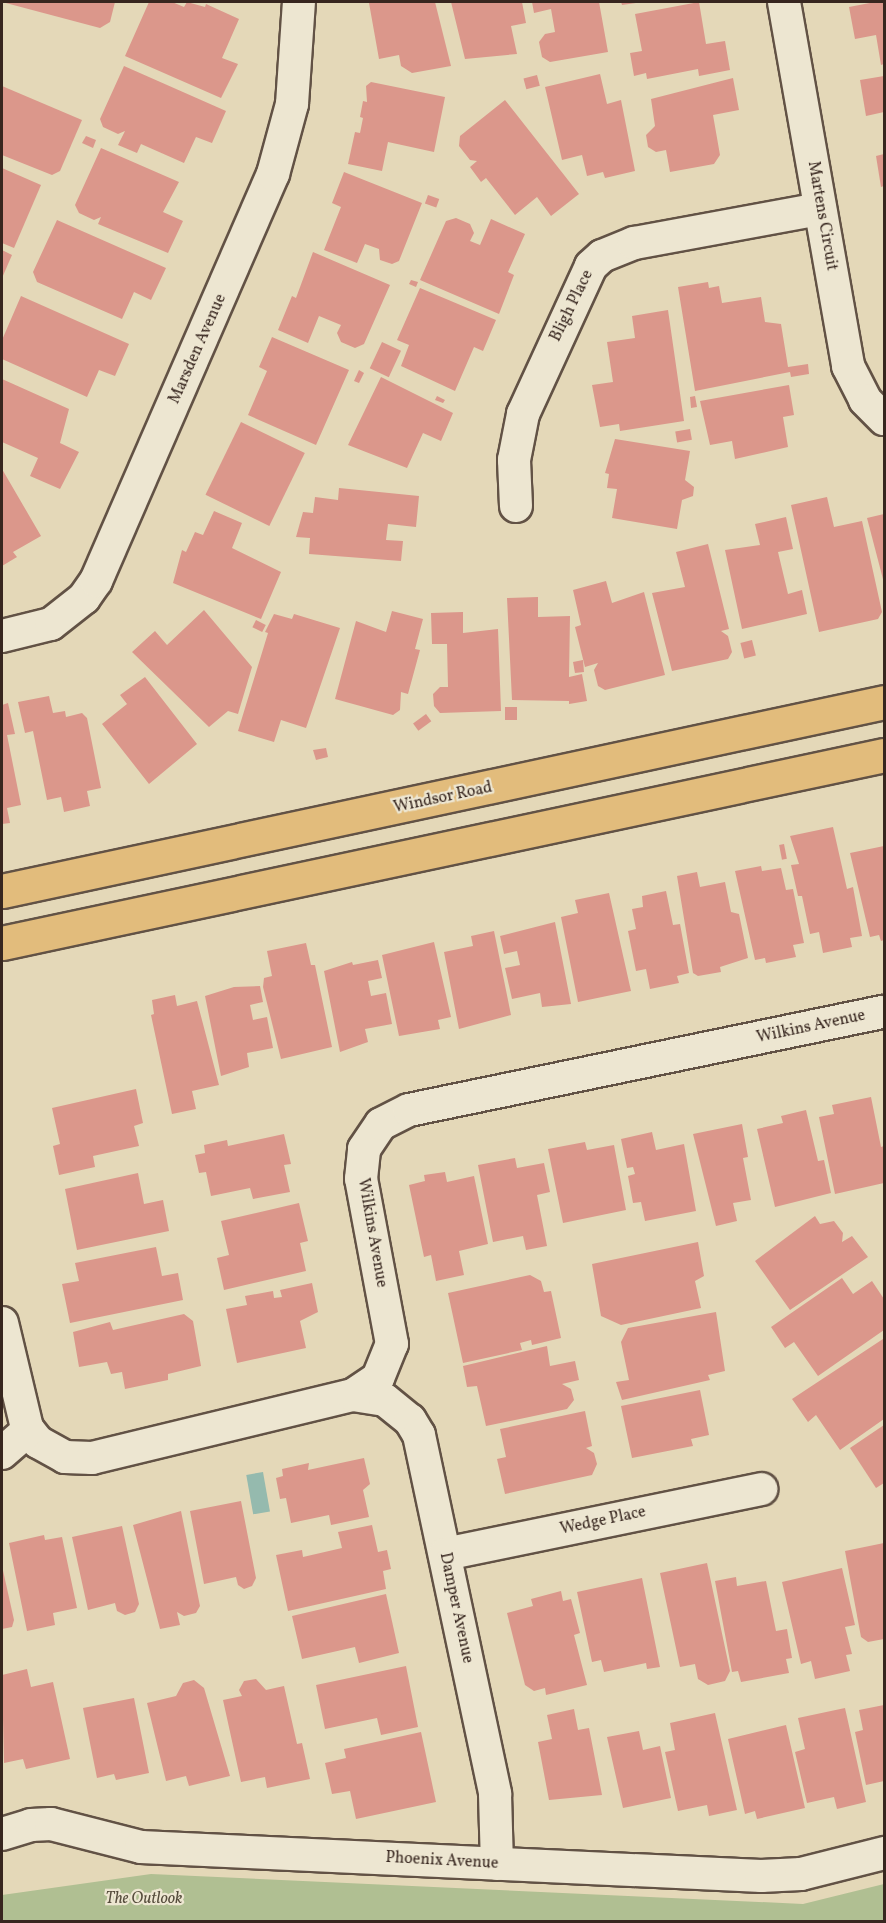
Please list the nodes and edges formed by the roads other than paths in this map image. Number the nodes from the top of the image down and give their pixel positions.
1 (300, 2) edge
2 (784, 2) edge
3 (820, 209) junction
4 (885, 419) edge
5 (516, 506) dead end
6 (2, 636) edge
7 (885, 702) edge
8 (885, 755) edge
9 (2, 891) edge
10 (2, 943) edge
11 (885, 1011) edge
12 (2, 1323) edge
13 (353, 1395) junction
14 (28, 1430) junction
15 (2, 1453) edge
16 (761, 1489) dead end
17 (445, 1554) junction
18 (2, 1834) edge
19 (885, 1853) edge
20 (497, 1864) junction

1 - 6 street, Marsden Avenue
2 - 3 street, Martens Circuit
3 - 4 street, Martens Circuit
3 - 5 street, Bligh Place
7 - 9 main road, Windsor Road
8 - 10 main road
11 - 13 street, Wilkins Avenue
12 - 14 street, Wilkins Avenue
13 - 14 street, Wilkins Avenue
13 - 17 street, Damper Avenue
14 - 15 street
16 - 17 street, Wedge Place
17 - 20 street, Damper Avenue
18 - 20 street, Phoenix Avenue
19 - 20 street, Phoenix Avenue

